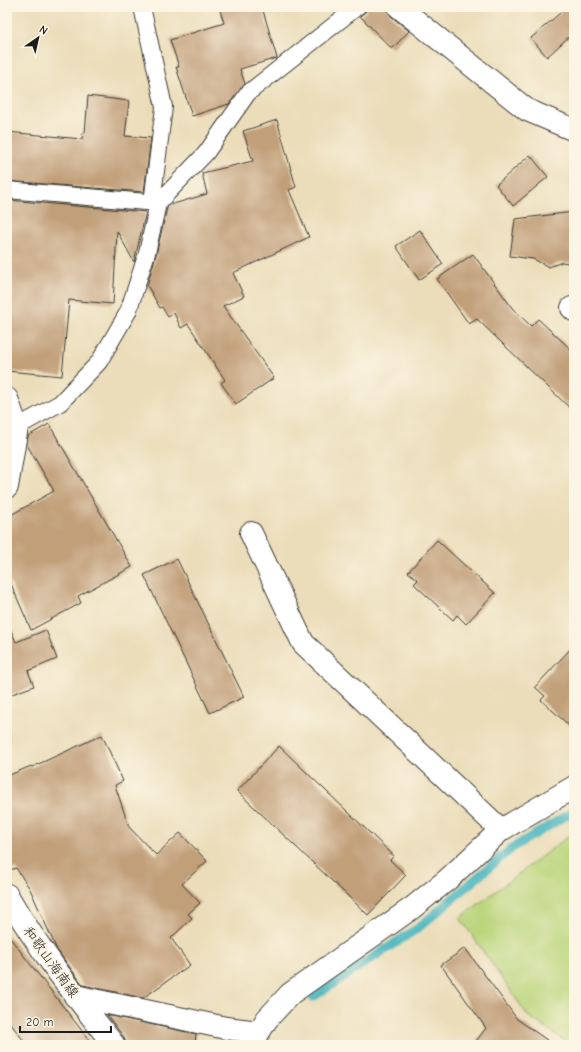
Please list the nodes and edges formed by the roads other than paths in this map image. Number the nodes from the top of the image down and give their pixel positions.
1 (142, 7) edge
2 (358, 7) edge
3 (399, 7) edge
4 (574, 130) edge
5 (7, 190) edge
6 (158, 203) junction
7 (7, 400) edge
8 (17, 427) junction
9 (7, 487) edge
10 (251, 533) dead end
11 (574, 787) edge
12 (501, 830) junction
13 (7, 895) edge
14 (76, 996) junction
15 (255, 1039) edge
16 (114, 1045) edge

1 - 6 lane
2 - 6 lane
3 - 4 street
5 - 6 lane
6 - 8 lane
7 - 8 street
8 - 9 street
10 - 12 street
11 - 12 street
12 - 15 street
13 - 14 street, 和歌山海南線
14 - 15 street
14 - 16 street, 和歌山海南線

